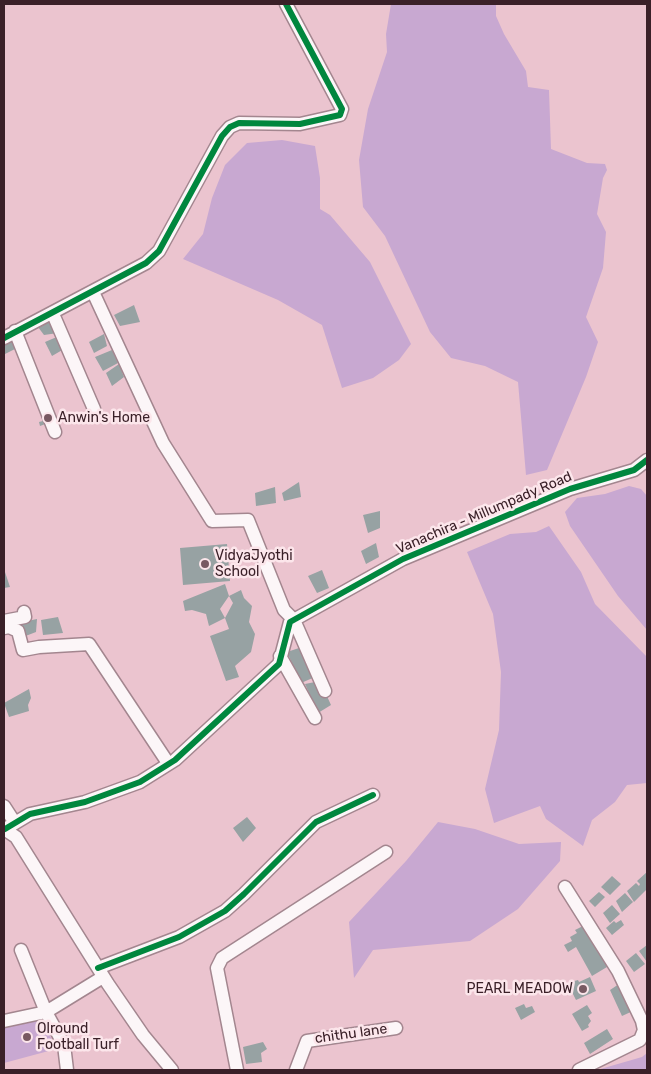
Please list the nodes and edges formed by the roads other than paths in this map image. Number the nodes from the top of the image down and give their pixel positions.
1 (286, 4) edge
2 (93, 292) junction
3 (53, 314) junction
4 (15, 331) junction
5 (4, 338) edge
6 (94, 409) dead end
7 (55, 432) dead end
8 (647, 460) edge
9 (24, 612) dead end
10 (294, 620) junction
11 (6, 624) edge
12 (280, 656) junction
13 (325, 691) dead end
14 (315, 718) dead end
15 (168, 763) junction
16 (373, 795) dead end
17 (4, 806) edge
18 (8, 827) edge
19 (386, 852) dead end
20 (565, 887) dead end
21 (21, 950) dead end
22 (100, 973) junction
23 (46, 1012) junction
24 (4, 1022) edge
25 (396, 1028) dead end
26 (67, 1070) edge
27 (172, 1070) edge
28 (237, 1070) edge
29 (296, 1070) edge
30 (579, 1070) edge

1 - 2 street
2 - 3 street
2 - 10 street
3 - 4 street
3 - 6 street
4 - 5 street
4 - 7 street
8 - 10 street, Vanachira - Millumpady Road
9 - 11 street
10 - 12 street
10 - 13 street
11 - 15 street
12 - 14 street
12 - 15 street
15 - 18 street
16 - 22 street
17 - 18 street
18 - 22 street
19 - 28 street
20 - 30 street
21 - 23 street
22 - 23 street
22 - 27 street
23 - 24 street
23 - 26 street
25 - 29 street, chithu lane

